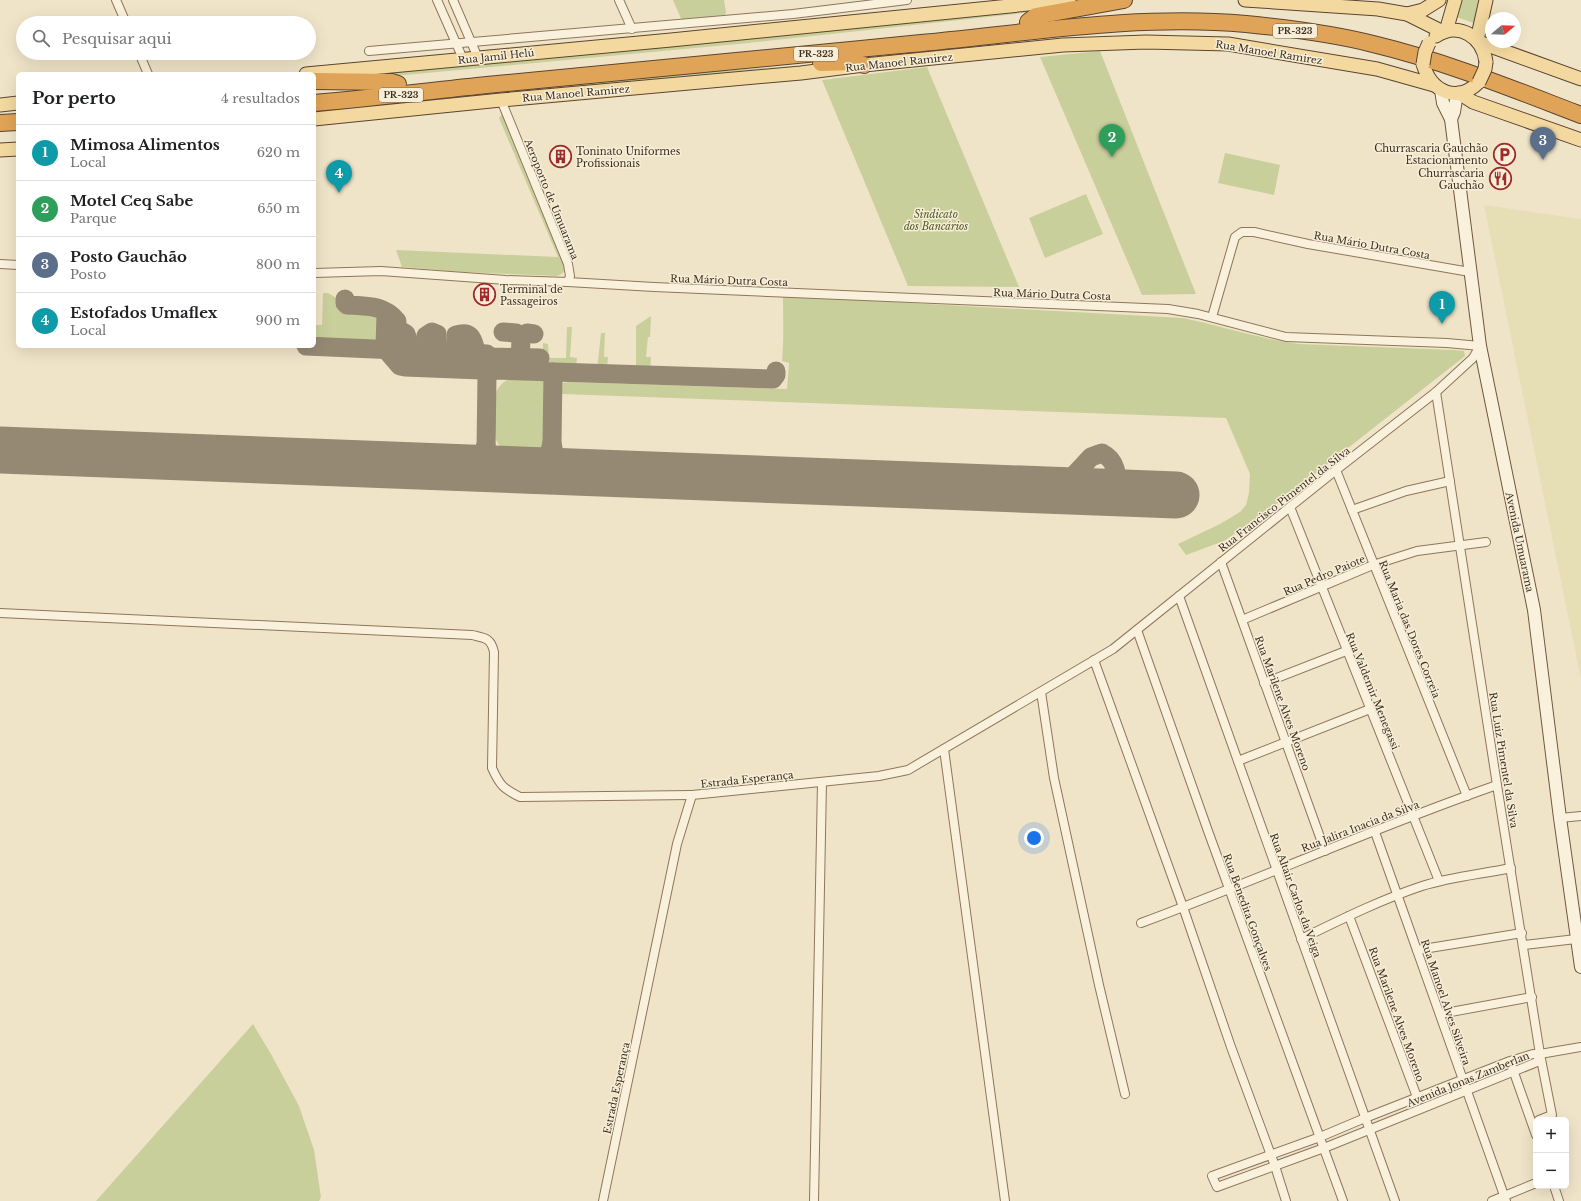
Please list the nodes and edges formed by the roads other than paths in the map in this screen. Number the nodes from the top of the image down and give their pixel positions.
1 (116, 0) edge
2 (437, 0) edge
3 (453, 0) edge
4 (619, 0) edge
5 (907, 0) edge
6 (1069, 0) edge
7 (1124, 0) edge
8 (1245, 0) edge
9 (1439, 0) edge
10 (1455, 0) edge
11 (1486, 0) edge
12 (1406, 14) junction
13 (123, 16) edge
14 (1028, 22) junction
15 (632, 29) junction
16 (1445, 32) junction
17 (1478, 41) junction
18 (471, 42) junction
19 (457, 43) junction
20 (369, 51) dead end
21 (478, 58) junction
22 (463, 59) junction
23 (142, 60) edge
24 (754, 60) junction
25 (864, 65) junction
26 (147, 72) edge
27 (317, 77) edge
28 (1581, 79) edge
29 (398, 84) junction
30 (1437, 87) junction
31 (316, 93) edge
32 (1458, 93) junction
33 (501, 100) junction
34 (16, 103) edge
35 (316, 104) edge
36 (1581, 104) edge
37 (0, 105) edge
38 (1581, 115) edge
39 (1451, 119) junction
40 (316, 120) edge
41 (16, 122) edge
42 (0, 123) edge
43 (16, 131) edge
44 (0, 133) edge
45 (1581, 140) edge
46 (16, 149) edge
47 (0, 150) edge
48 (0, 264) edge
49 (16, 265) edge
50 (1470, 272) junction
51 (316, 273) edge
52 (568, 282) junction
53 (1212, 317) junction
54 (1480, 346) junction
55 (1436, 392) junction
56 (1336, 470) junction
57 (1450, 481) junction
58 (1290, 507) junction
59 (1352, 510) junction
60 (1486, 542) dead end
61 (1460, 545) junction
62 (1222, 562) junction
63 (1373, 565) junction
64 (1321, 587) junction
65 (1179, 596) junction
66 (0, 613) edge
67 (1242, 620) junction
68 (1137, 630) junction
69 (1346, 651) junction
70 (1094, 660) junction
71 (1264, 683) junction
72 (1041, 692) junction
73 (1370, 709) junction
74 (1286, 742) junction
75 (944, 749) junction
76 (1238, 761) junction
77 (822, 782) junction
78 (1497, 785) junction
79 (692, 795) junction
80 (1467, 796) junction
81 (1414, 816) junction
82 (1581, 816) edge
83 (1560, 818) junction
84 (1375, 832) junction
85 (1325, 851) junction
86 (1511, 868) junction
87 (1276, 870) junction
88 (1439, 881) junction
89 (1229, 889) junction
90 (1398, 895) junction
91 (1183, 907) junction
92 (1349, 916) junction
93 (1140, 922) dead end
94 (1522, 933) junction
95 (1301, 939) junction
96 (1579, 939) edge
97 (1524, 945) junction
98 (1417, 950) junction
99 (1581, 967) edge
100 (1532, 997) junction
101 (1440, 1014) junction
102 (1581, 1047) edge
103 (1540, 1054) junction
104 (1510, 1061) junction
105 (1514, 1071) junction
106 (1463, 1079) junction
107 (1466, 1090) junction
108 (1124, 1094) dead end
109 (1416, 1097) junction
110 (1533, 1117) edge
111 (1546, 1117) edge
112 (1365, 1118) junction
113 (1370, 1129) junction
114 (1320, 1137) junction
115 (1324, 1148) junction
116 (1270, 1155) junction
117 (1275, 1166) junction
118 (1533, 1185) edge
119 (1555, 1189) edge
120 (1505, 1199) edge
121 (603, 1201) edge
122 (814, 1201) edge
123 (1005, 1201) edge
124 (1286, 1201) edge
125 (1343, 1201) edge
126 (1395, 1201) edge
127 (1492, 1201) edge
128 (1559, 1201) edge

1 - 13 street
2 - 19 street
3 - 18 street
4 - 15 street
5 - 15 street
6 - 21 main road, Rua Jamil Helú
7 - 14 highway
8 - 12 main road
9 - 12 main road
10 - 16 main road
11 - 17 main road
12 - 16 main road
14 - 29 highway, PR-323
14 - 36 highway, PR-323
15 - 18 street
16 - 17 main road
16 - 30 main road, bridge
17 - 28 main road
17 - 32 main road, bridge
18 - 19 street
18 - 21 street
19 - 20 street
19 - 22 street
21 - 22 main road, Rua Jamil Helú
22 - 27 main road, Rua Jamil Helú
23 - 26 street
24 - 25 highway
24 - 35 highway, PR-323
24 - 38 highway, PR-323
25 - 30 main road, Rua Manoel Ramirez
25 - 33 main road, Rua Manoel Ramirez
27 - 29 highway
29 - 31 highway, PR-323
30 - 32 main road
30 - 39 street, Avenida Umuarama
32 - 39 street, Avenida Umuarama
32 - 45 main road
33 - 40 main road, Rua Manoel Ramirez
33 - 52 street, Aeroporto de Umuarama
34 - 37 main road
39 - 50 street, Avenida Umuarama
41 - 42 highway
43 - 44 highway
46 - 47 main road
48 - 49 street
50 - 53 street, Rua Mário Dutra Costa
50 - 54 street, Avenida Umuarama
51 - 52 street
52 - 53 street, Rua Mário Dutra Costa
53 - 54 street
54 - 55 street, Rua Francisco Pimentel da Silva
54 - 83 street, Avenida Umuarama
55 - 56 street, Rua Francisco Pimentel da Silva
55 - 57 street, Rua Luiz Pimentel da Silva
56 - 58 street, Rua Francisco Pimentel da Silva
56 - 59 street, Rua Maria das Dores Correia
57 - 59 street
57 - 61 street, Rua Luiz Pimentel da Silva
58 - 62 street, Rua Francisco Pimentel da Silva
58 - 64 street, Rua Valdemir Menegassi
59 - 63 street, Rua Maria das Dores Correia
60 - 61 street, Rua Pedro Paiote
61 - 63 street, Rua Pedro Paiote
61 - 78 street, Rua Luiz Pimentel da Silva
62 - 65 street, Rua Francisco Pimentel da Silva
62 - 67 street, Rua Marilene Alves Moreno
63 - 64 street, Rua Pedro Paiote
63 - 80 street, Rua Maria das Dores Correia
64 - 67 street, Rua Pedro Paiote
64 - 69 street, Rua Valdemir Menegassi
65 - 68 street, Rua Francisco Pimentel da Silva
65 - 76 street, Rua Altair Carlos da Veiga
66 - 79 street
67 - 71 street, Rua Marilene Alves Moreno
68 - 70 street, Rua Francisco Pimentel da Silva
68 - 89 street, Rua Benedita Gonçalves
69 - 71 street
69 - 73 street, Rua Valdemir Menegassi
70 - 72 street, Estrada Esperança
70 - 91 street
71 - 74 street, Rua Marilene Alves Moreno
72 - 75 street, Estrada Esperança
72 - 108 street
73 - 74 street
73 - 81 street, Rua Valdemir Menegassi
74 - 76 street
74 - 85 street, Rua Marilene Alves Moreno
75 - 77 street, Estrada Esperança
75 - 123 street
76 - 87 street, Rua Altair Carlos da Veiga
77 - 79 street, Estrada Esperança
77 - 122 street
78 - 80 street, Rua Jalira Inacia da Silva
78 - 86 street, Rua Luiz Pimentel da Silva
79 - 121 street, Estrada Esperança
80 - 81 street, Rua Jalira Inacia da Silva
81 - 84 street, Rua Jalira Inacia da Silva
81 - 88 street, Rua Valdemir Menegassi
82 - 83 street
83 - 96 street, Avenida Umuarama
84 - 85 street, Rua Jalira Inacia da Silva
84 - 90 street, Rua Manoel Alves Silveira
85 - 87 street, Rua Jalira Inacia da Silva
86 - 88 street
86 - 94 street, Rua Luiz Pimentel da Silva
87 - 89 street, Rua Jalira Inacia da Silva
87 - 95 street, Rua Altair Carlos da Veiga
88 - 90 street
89 - 91 street, Rua Jalira Inacia da Silva
89 - 114 street, Rua Benedita Gonçalves
90 - 92 street
90 - 98 street, Rua Manoel Alves Silveira
91 - 93 street, Rua Jalira Inacia da Silva
91 - 116 street
92 - 95 street
92 - 109 street, Rua Marilene Alves Moreno
94 - 97 street, Rua Luiz Pimentel da Silva
94 - 98 street
95 - 112 street, Rua Altair Carlos da Veiga
96 - 97 street
96 - 99 street, Avenida Umuarama
97 - 100 street, Rua Luiz Pimentel da Silva
98 - 101 street, Rua Manoel Alves Silveira
100 - 101 street
100 - 103 street, Rua Luiz Pimentel da Silva
101 - 106 street, Rua Manoel Alves Silveira
102 - 103 street
103 - 104 street, Avenida Jonas Zamberlan
103 - 105 street, Avenida Jonas Zamberlan
103 - 111 street, Rua Luiz Pimentel da Silva
104 - 105 street
104 - 106 street, Avenida Jonas Zamberlan
105 - 107 street, Avenida Jonas Zamberlan
105 - 110 street
106 - 107 street, Rua Manoel Alves Silveira
106 - 109 street, Avenida Jonas Zamberlan
107 - 113 street, Avenida Jonas Zamberlan
107 - 120 street, Rua Manoel Alves Silveira
109 - 112 street, Avenida Jonas Zamberlan
112 - 113 street, Rua Altair Carlos da Veiga
112 - 114 street, Avenida Jonas Zamberlan
113 - 115 street, Avenida Jonas Zamberlan
113 - 126 street, Rua Altair Carlos da Veiga
114 - 115 street, Rua Benedita Gonçalves
114 - 116 street, Avenida Jonas Zamberlan
115 - 117 street, Avenida Jonas Zamberlan
115 - 125 street, Rua Benedita Gonçalves
116 - 117 street
116 - 117 street, Avenida Jonas Zamberlan
117 - 124 street
118 - 120 street
119 - 128 street
120 - 127 street

